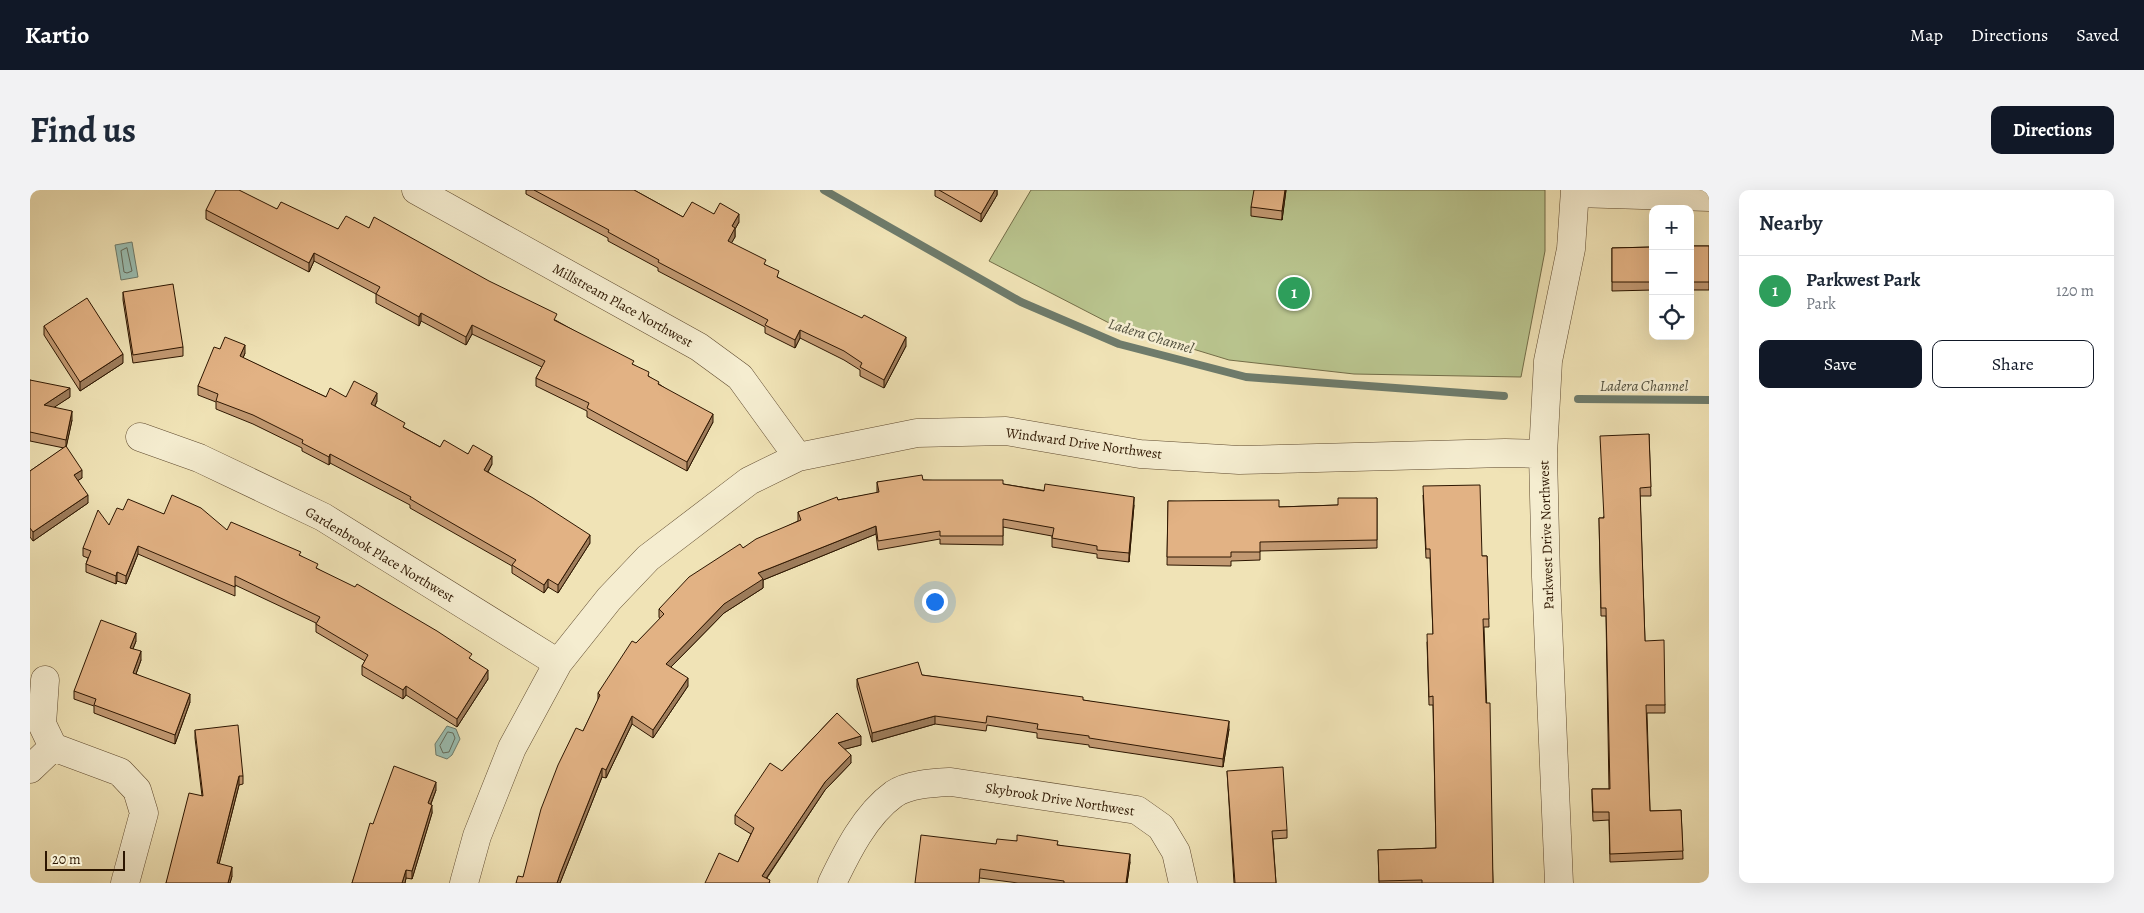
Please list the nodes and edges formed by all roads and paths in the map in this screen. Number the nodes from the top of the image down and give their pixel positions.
1 (416, 190) edge
2 (1575, 192) edge
3 (1709, 197) edge
4 (140, 436) dead end
5 (1543, 454) junction
6 (798, 457) junction
7 (558, 663) junction
8 (45, 680) dead end
9 (53, 747) junction
10 (30, 769) edge
11 (125, 883) edge
12 (464, 883) edge
13 (832, 883) edge
14 (1183, 883) edge
15 (1559, 883) edge

1 - 6 street, Millstream Place Northwest
2 - 3 street
2 - 5 street, Parkwest Drive Northwest
4 - 7 street, Gardenbrook Place Northwest
5 - 6 street, Windward Drive Northwest
5 - 15 street, Parkwest Drive Northwest
6 - 7 street, Windward Drive Northwest
7 - 12 street, Windward Drive Northwest
8 - 9 street
9 - 10 street
9 - 11 street
13 - 14 street, Skybrook Drive Northwest

